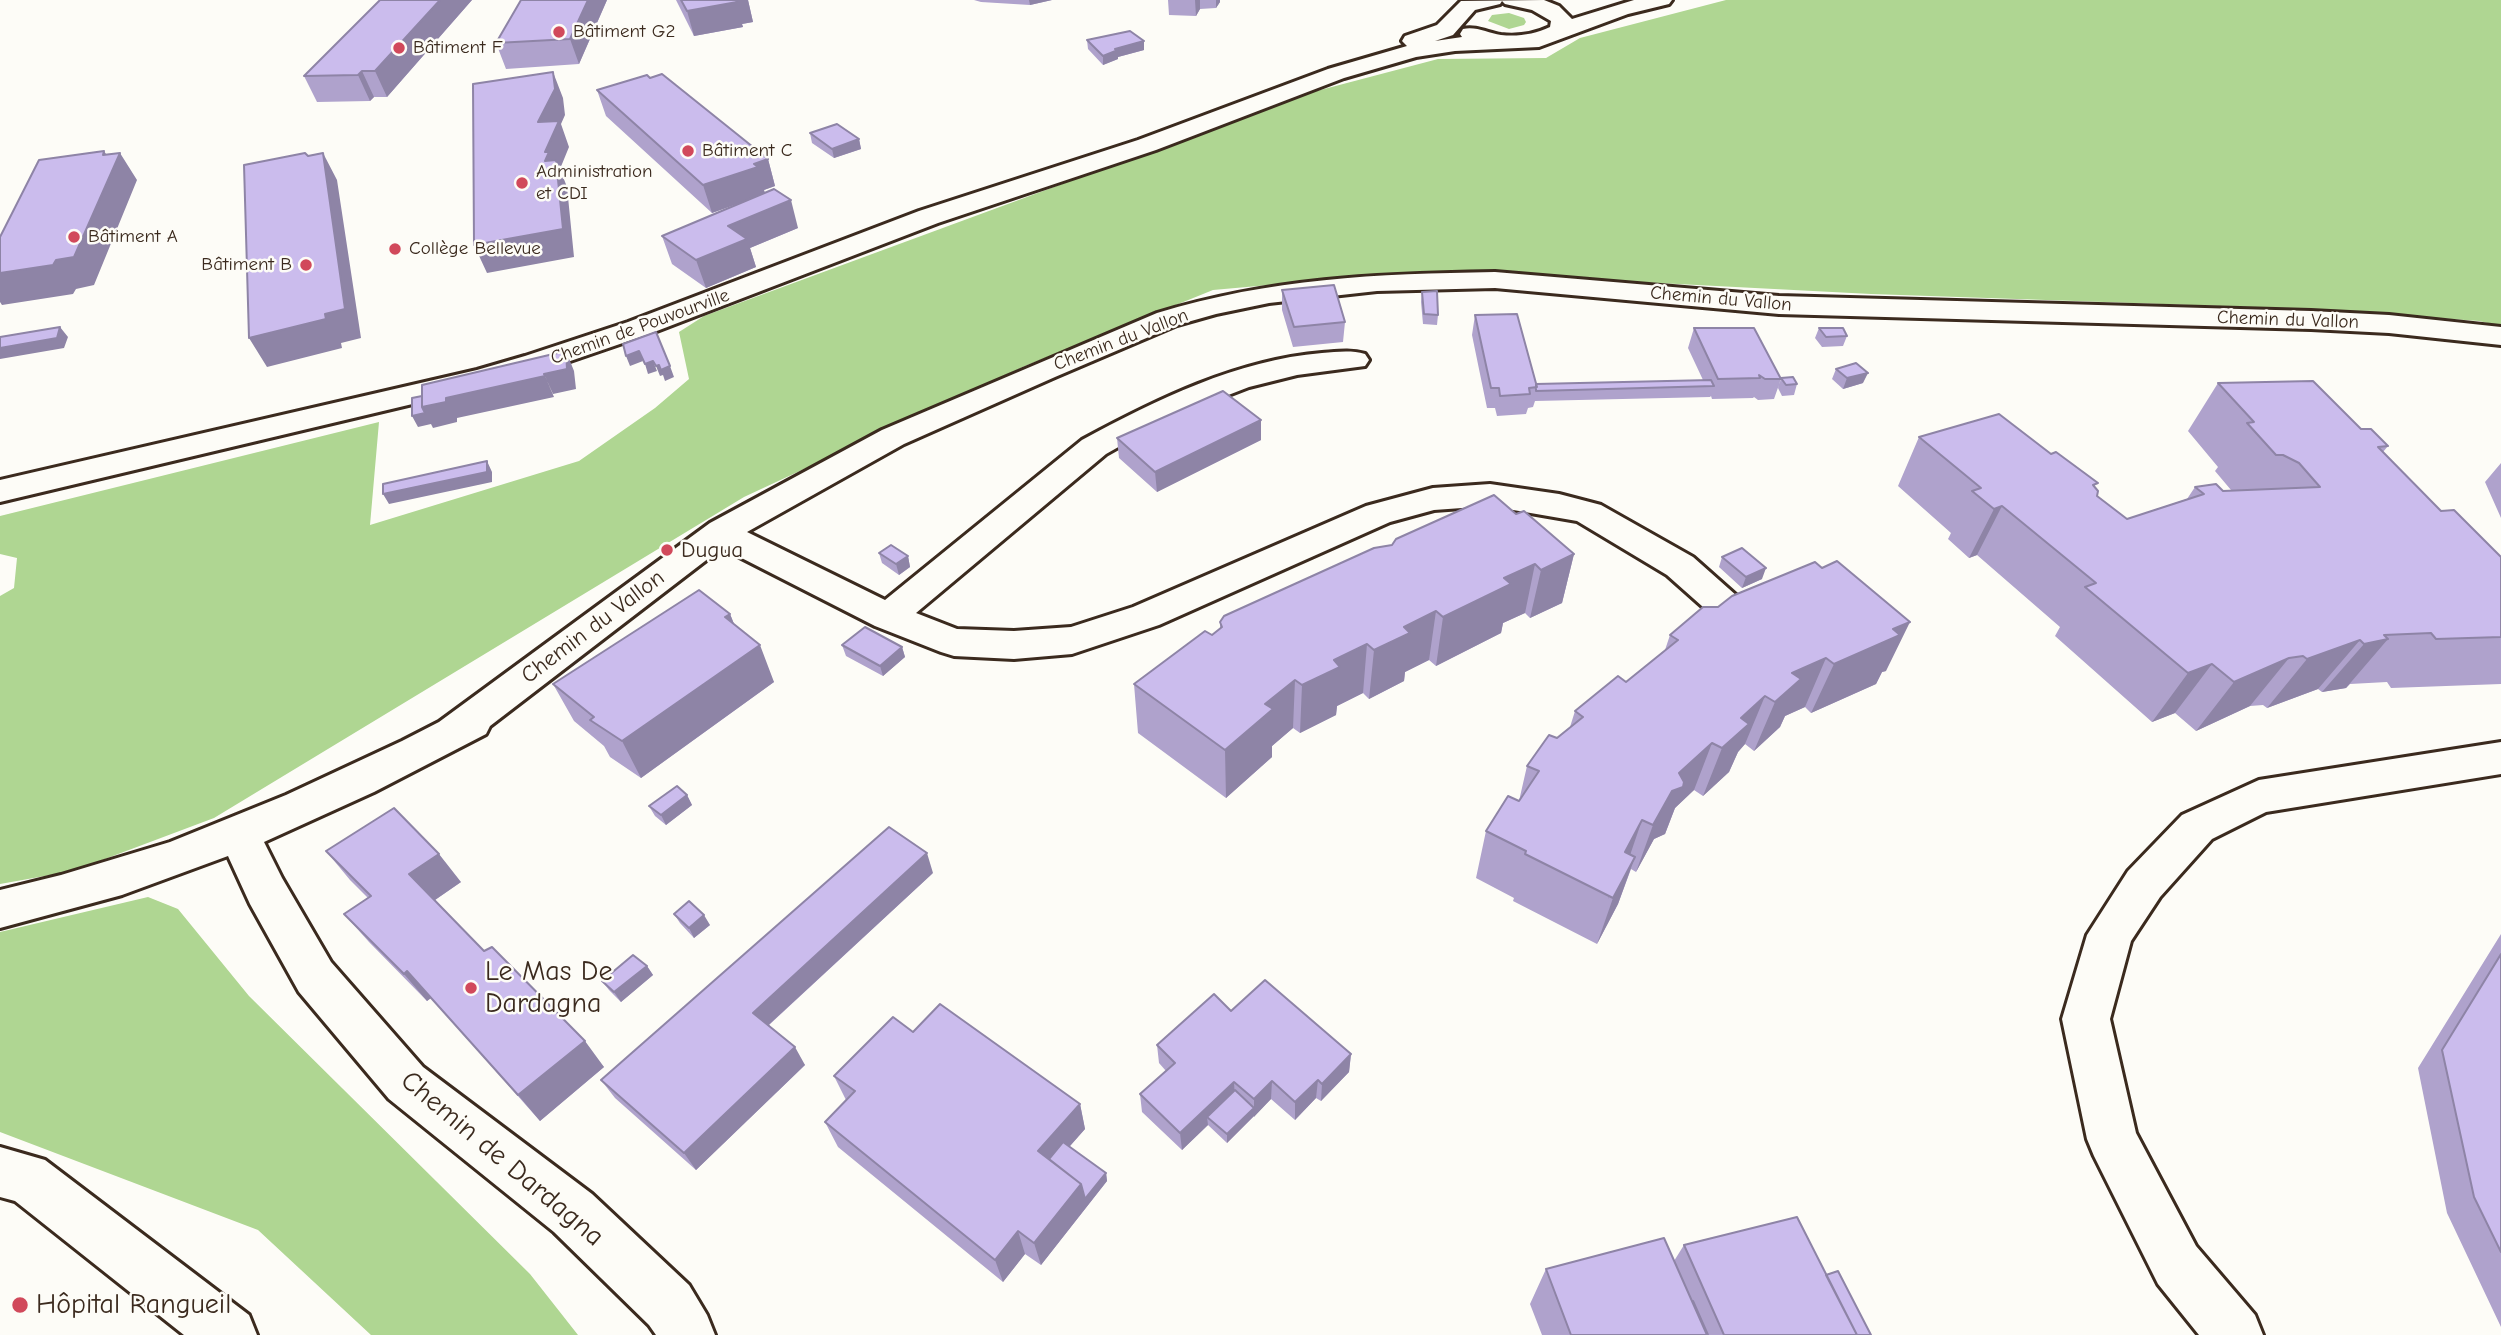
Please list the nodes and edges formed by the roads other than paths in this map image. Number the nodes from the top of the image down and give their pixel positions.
1 (1518, 0) edge
2 (1662, 0) edge
3 (1481, 1) edge
4 (1544, 7) junction
5 (1622, 9) junction
6 (1456, 21) junction
7 (1560, 30) junction
8 (1496, 41) junction
9 (1262, 102) junction
10 (2501, 336) edge
11 (1354, 360) dead end
12 (0, 491) edge
13 (733, 539) junction
14 (888, 617) junction
15 (1751, 629) edge
16 (2501, 758) edge
17 (239, 834) junction
18 (0, 909) edge
19 (0, 1172) edge
20 (229, 1335) edge
21 (687, 1335) edge
22 (2235, 1335) edge

1 - 4 street, Chemin de Pouvourville
2 - 5 street, Chemin de Pouvourville
3 - 6 street, Chemin de Pouvourville
4 - 5 street, Chemin de Pouvourville
4 - 7 street
5 - 7 street, Chemin de Pouvourville
6 - 8 street, Chemin de Pouvourville
6 - 9 street, Chemin de Pouvourville
7 - 8 street, Chemin de Pouvourville
8 - 9 street, Chemin de Pouvourville
9 - 12 street, Chemin de Pouvourville
10 - 13 street, Chemin du Vallon
11 - 14 street
13 - 14 street
13 - 17 street, Chemin du Vallon
14 - 15 street
16 - 22 street
17 - 18 street, Chemin du Vallon
17 - 21 street, Chemin de Dardagna
19 - 20 street

